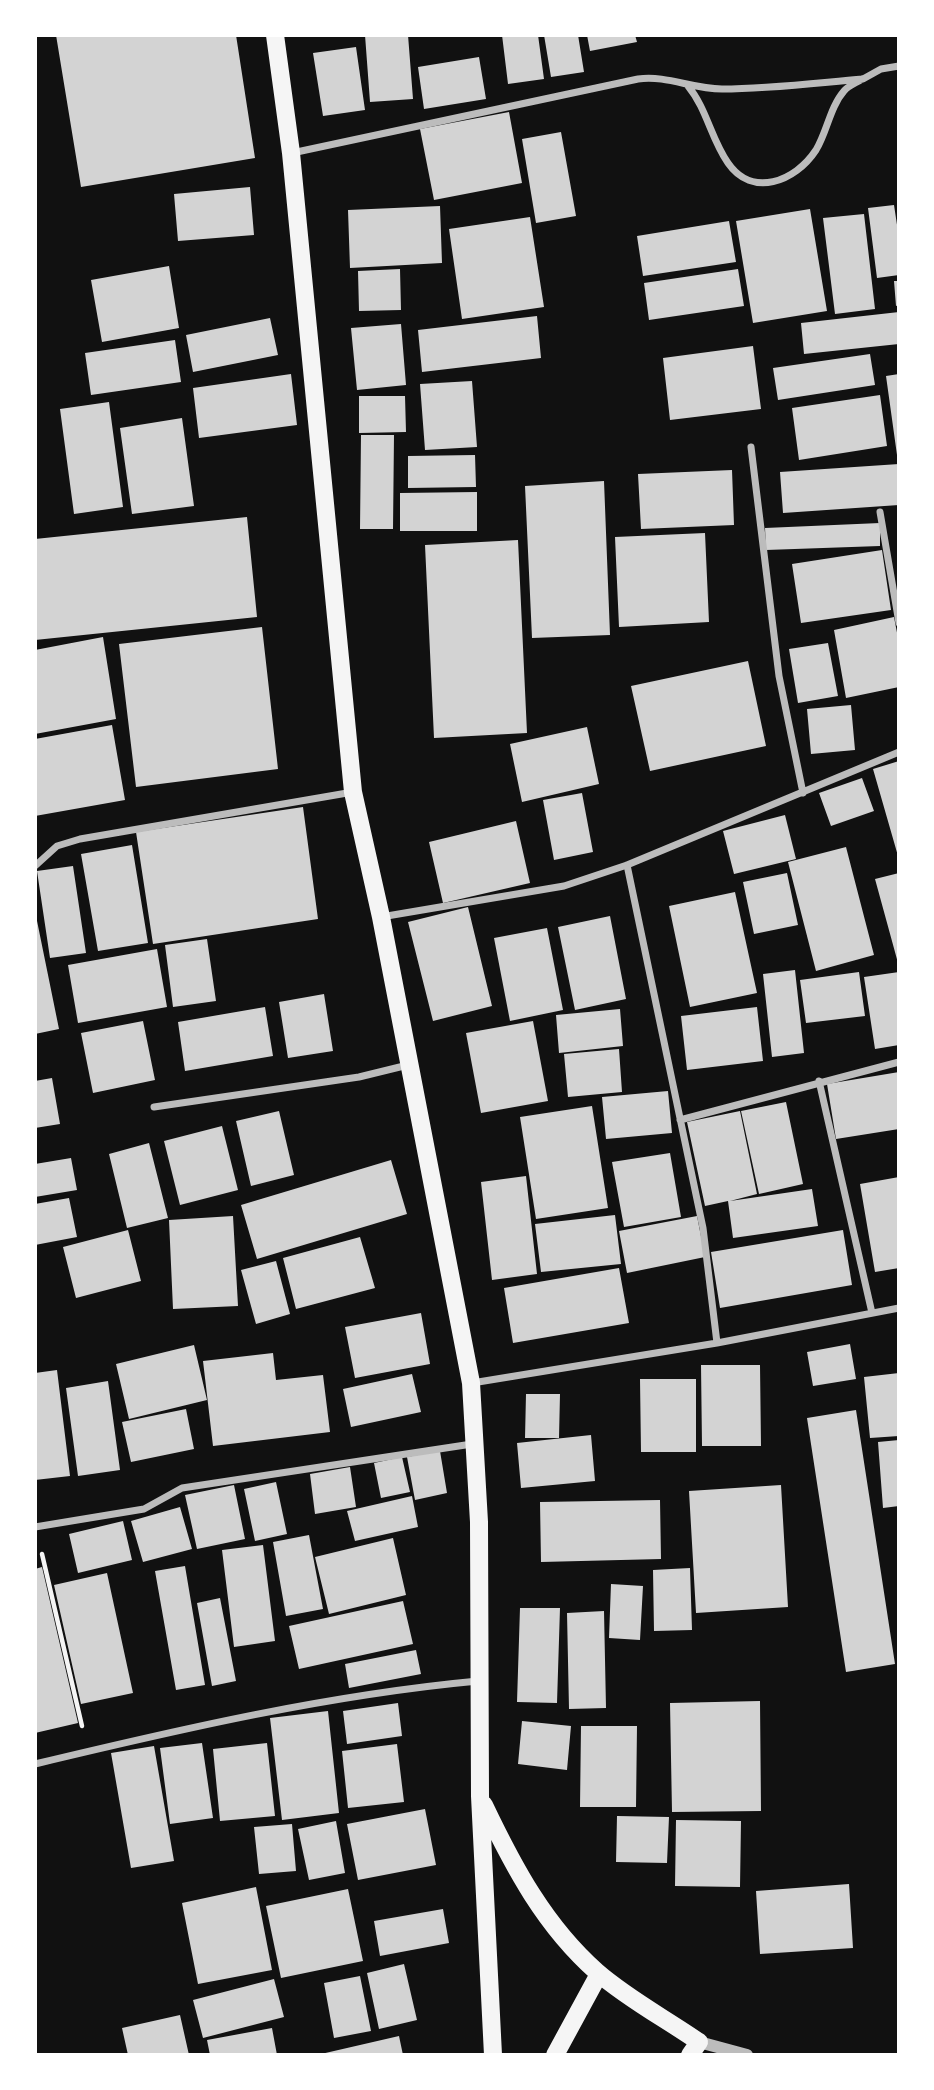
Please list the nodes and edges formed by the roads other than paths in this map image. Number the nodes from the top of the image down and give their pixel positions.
1 (275, 35) edge
2 (899, 66) edge
3 (863, 79) junction
4 (688, 86) junction
5 (291, 153) junction
6 (751, 447) dead end
7 (880, 512) dead end
8 (899, 623) edge
9 (899, 752) edge
10 (353, 792) junction
11 (803, 793) junction
12 (627, 864) junction
13 (35, 866) edge
14 (381, 917) junction
15 (899, 1062) edge
16 (409, 1065) junction
17 (819, 1081) junction
18 (154, 1107) dead end
19 (680, 1121) junction
20 (899, 1308) edge
21 (872, 1313) junction
22 (717, 1343) junction
23 (471, 1383) junction
24 (475, 1443) junction
25 (35, 1528) edge
26 (481, 1681) junction
27 (35, 1764) edge
28 (480, 1796) junction
29 (598, 1974) junction
30 (695, 2049) edge
31 (493, 2055) edge
32 (555, 2055) edge
33 (747, 2055) edge

1 - 5 main road
2 - 3 street
3 - 4 street
3 - 4 street
4 - 5 street
5 - 10 main road
6 - 11 street
7 - 8 street
9 - 11 street
10 - 13 street
10 - 14 main road
11 - 12 street
12 - 14 street
12 - 19 street
14 - 16 main road
15 - 17 street
16 - 18 street
16 - 23 main road
17 - 19 street
17 - 21 street
19 - 22 street
20 - 21 street
21 - 22 street
22 - 23 street
23 - 24 main road
24 - 25 street
24 - 26 main road
26 - 27 street
26 - 28 main road
28 - 29 main road
28 - 31 main road
29 - 30 main road
29 - 32 main road
30 - 33 street

